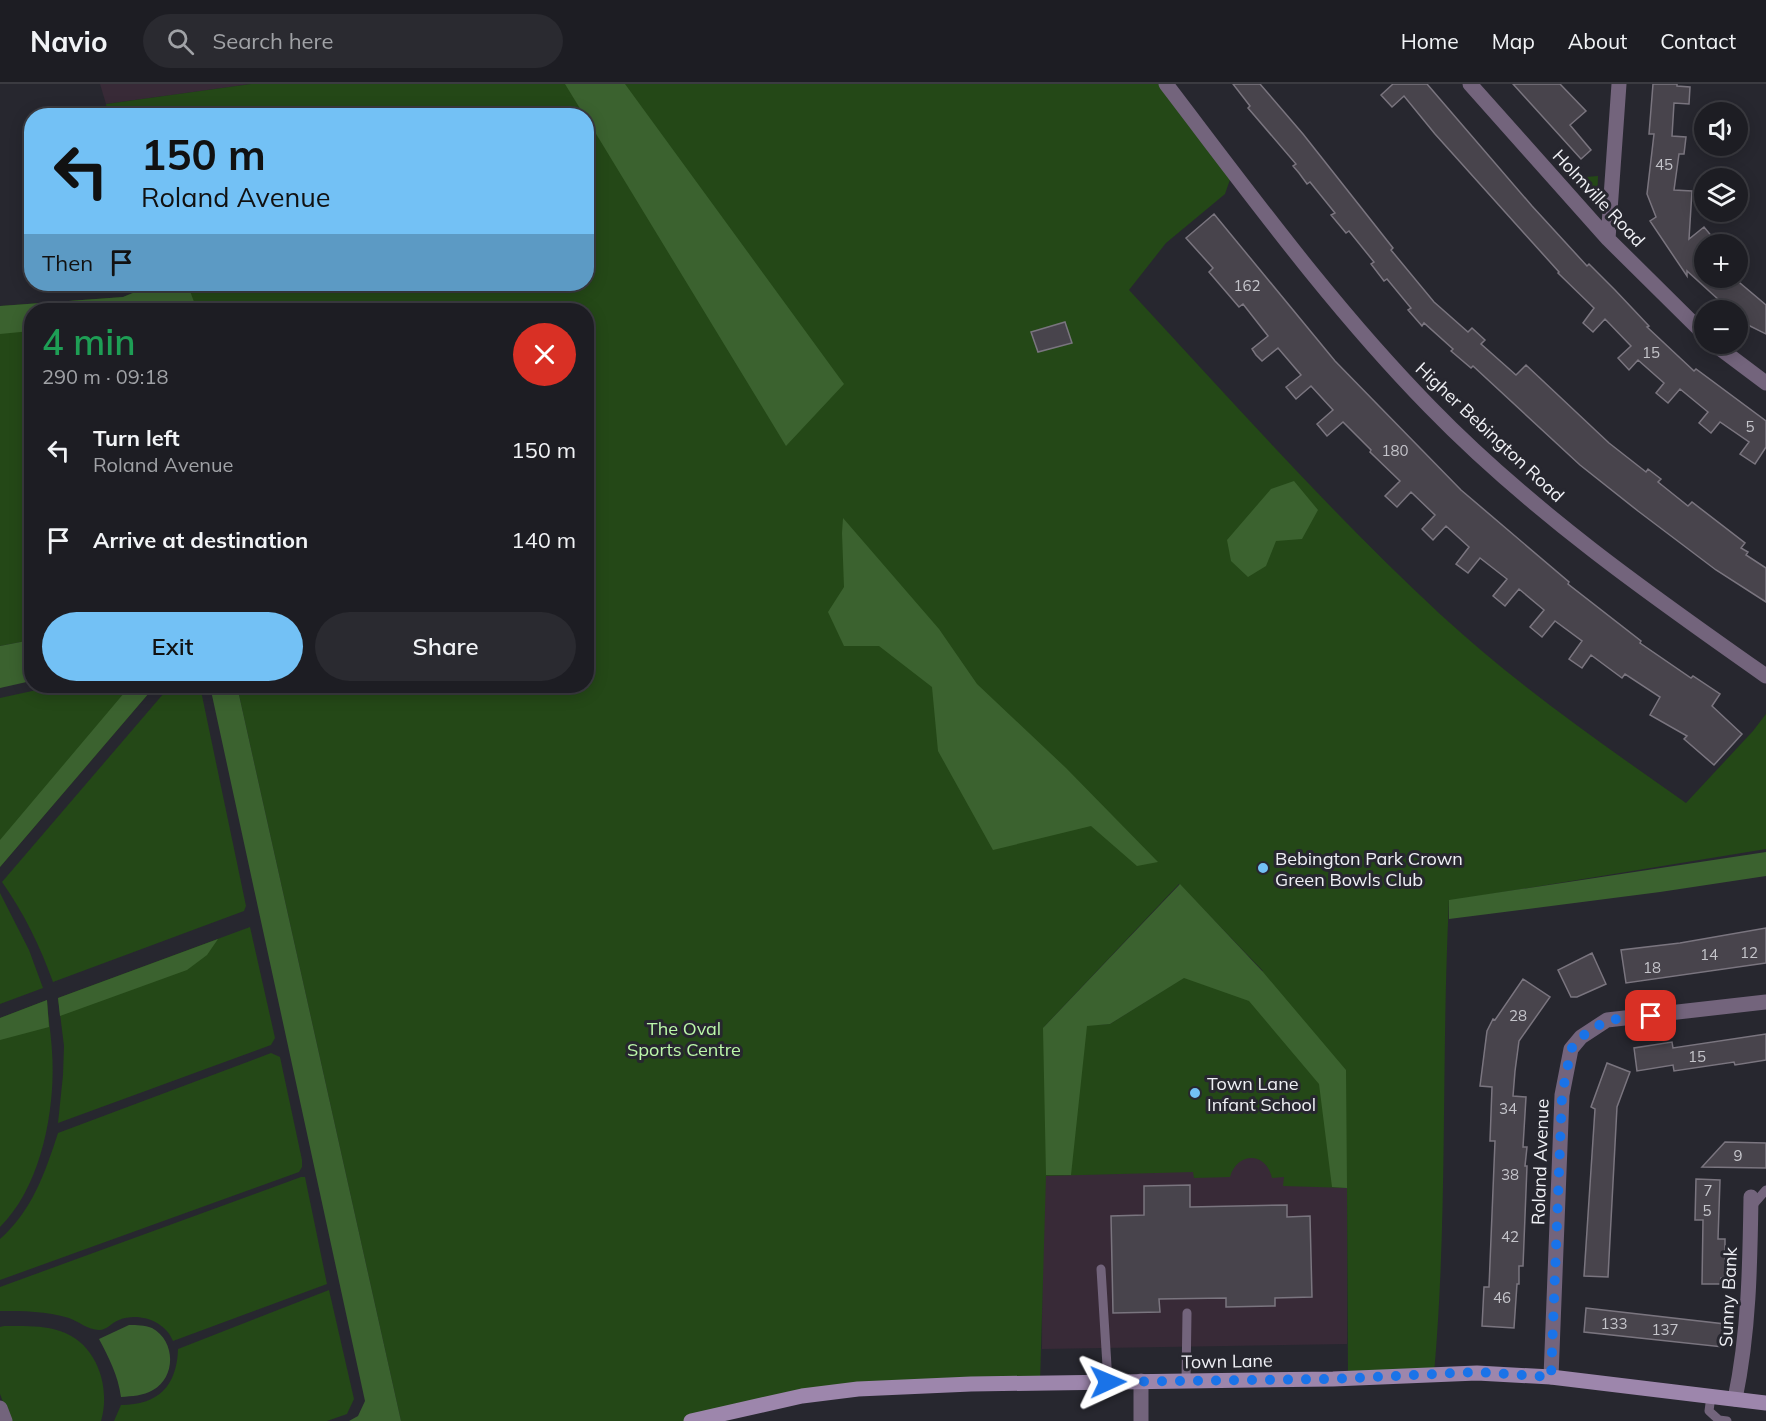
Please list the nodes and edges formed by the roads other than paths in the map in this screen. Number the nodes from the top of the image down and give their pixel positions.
1 (1166, 84) edge
2 (1470, 84) edge
3 (1619, 84) edge
4 (1608, 239) junction
5 (1694, 324) edge
6 (1727, 354) edge
7 (1766, 383) edge
8 (1766, 676) edge
9 (1766, 1002) edge
10 (1766, 1190) edge
11 (1751, 1202) joint
12 (1101, 1269) dead end
13 (1187, 1313) dead end
14 (1551, 1377) junction
15 (1141, 1381) junction
16 (1186, 1381) junction
17 (1108, 1382) junction
18 (1736, 1399) junction
19 (1766, 1403) edge
20 (0, 1408) edge
21 (1709, 1409) edge
22 (5, 1421) edge
23 (691, 1421) edge
24 (1141, 1421) edge
25 (1727, 1421) edge

1 - 8 street, Higher Bebington Road
2 - 4 street, Holmville Road
3 - 4 street
4 - 5 street, Holmville Road
6 - 7 street
9 - 14 street, Roland Avenue
10 - 11 lane
11 - 18 street, Sunny Bank
12 - 17 lane
13 - 16 lane
14 - 16 main road, Town Lane
14 - 21 main road, Town Lane
15 - 16 main road, Town Lane
15 - 17 main road, Town Lane
15 - 24 street
17 - 23 main road, Town Lane
18 - 19 main road, Town Lane
18 - 21 main road, Town Lane
20 - 22 street
21 - 25 lane

